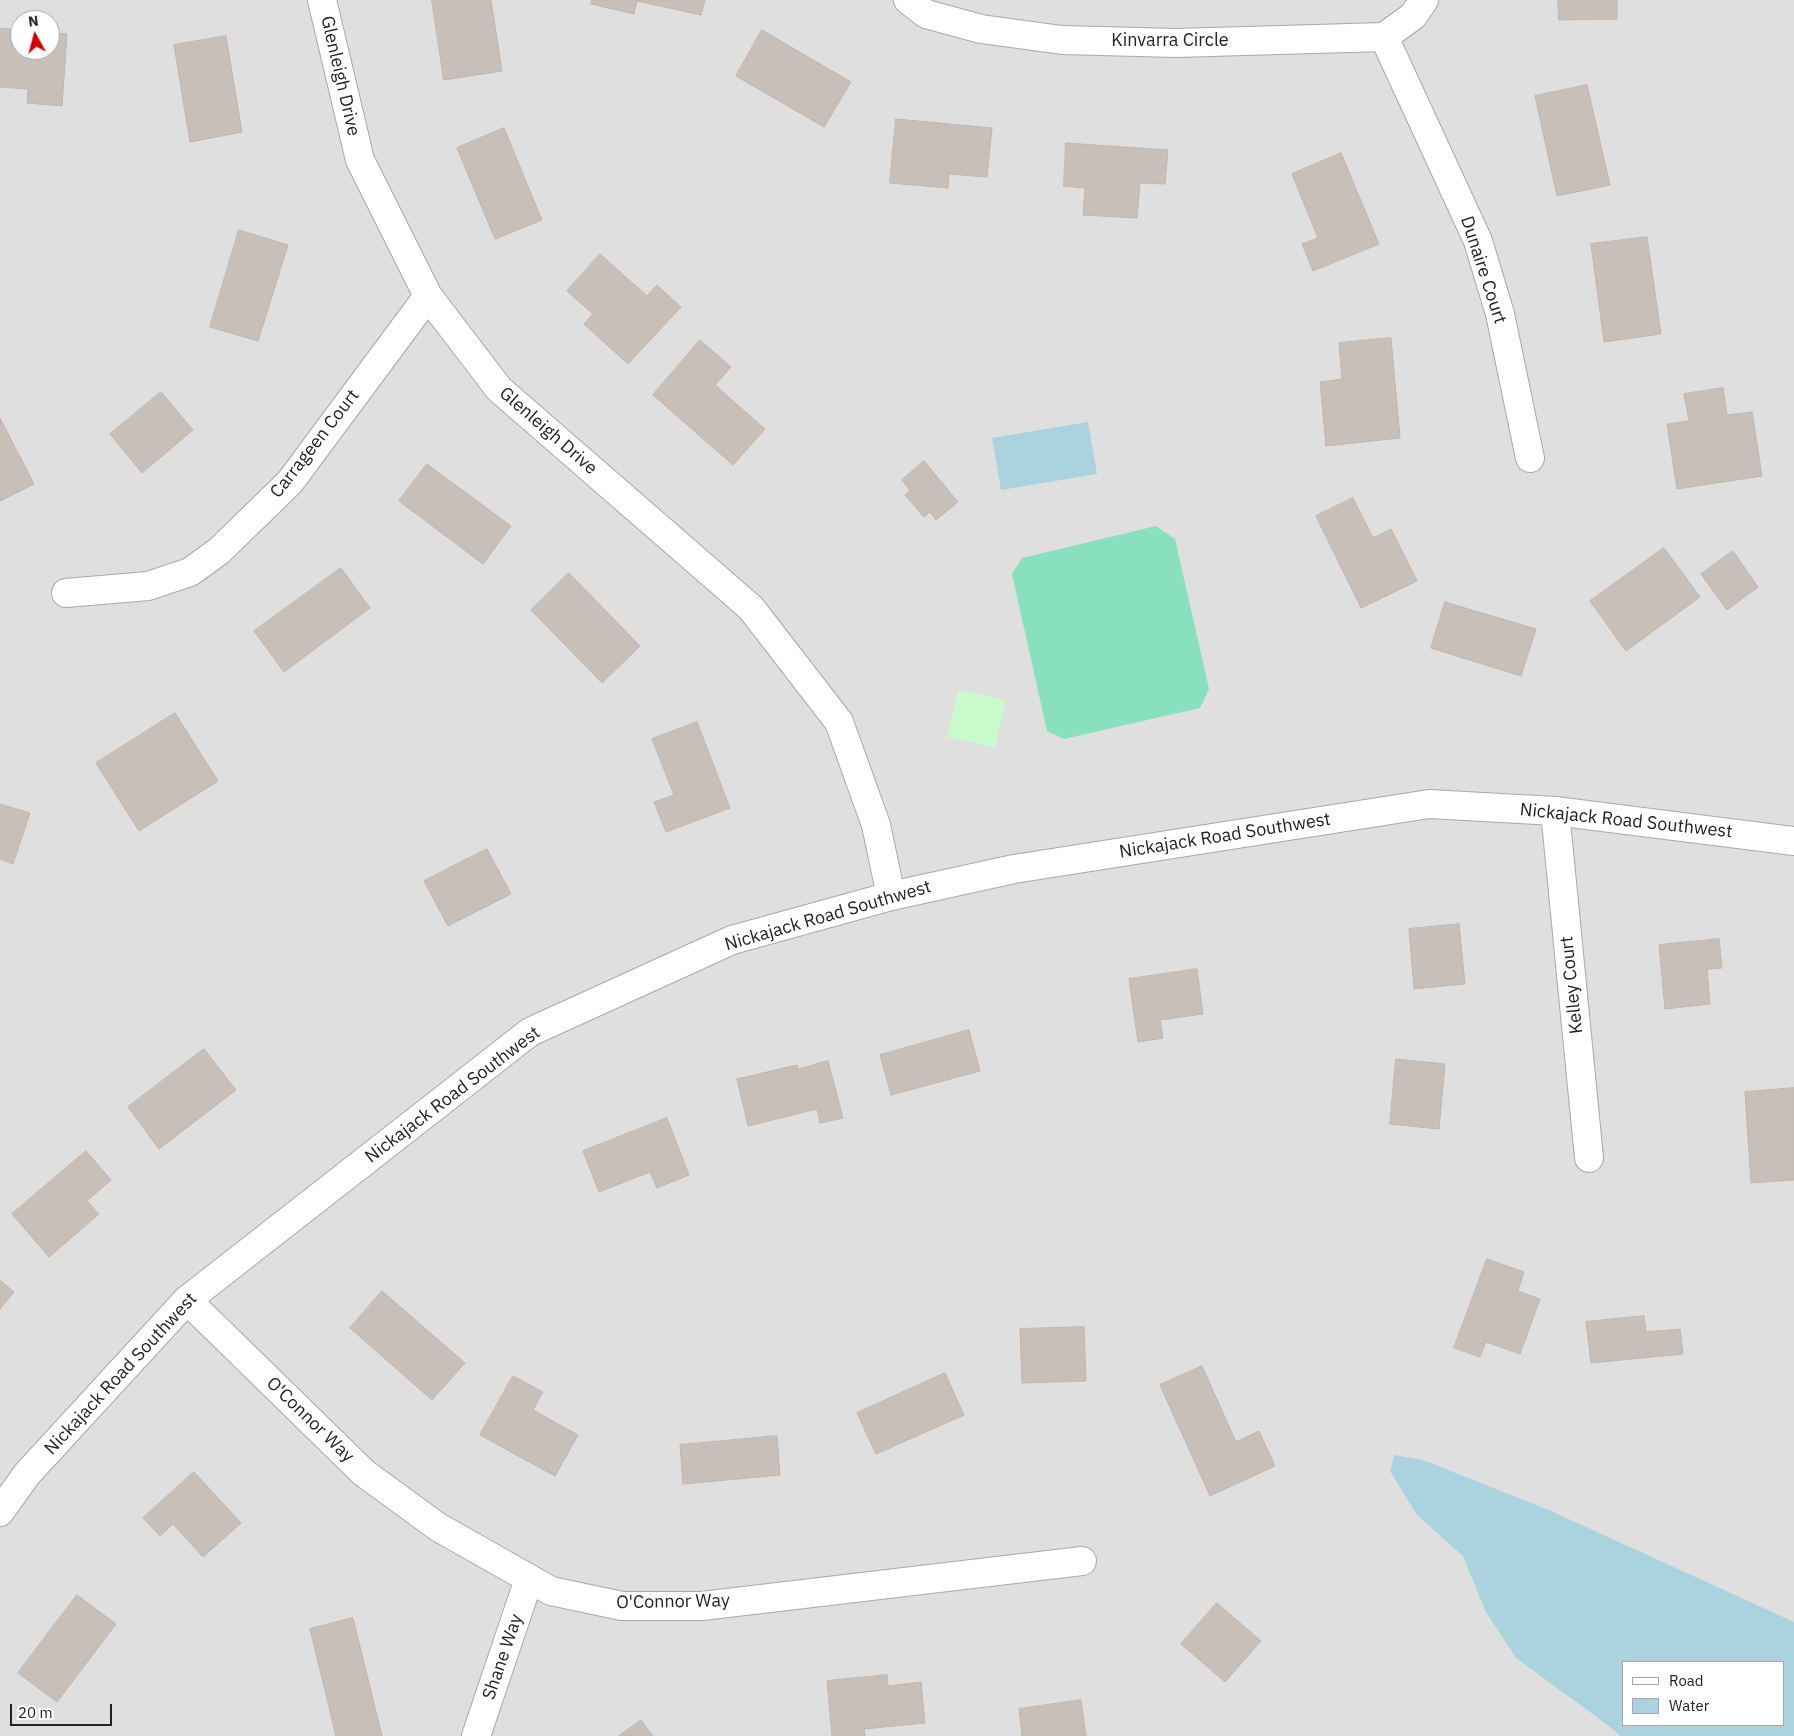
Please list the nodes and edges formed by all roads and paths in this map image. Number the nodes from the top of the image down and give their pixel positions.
1 (322, 0) edge
2 (908, 0) edge
3 (1424, 0) edge
4 (1384, 37) junction
5 (428, 296) junction
6 (1530, 458) dead end
7 (66, 594) dead end
8 (1555, 811) junction
9 (1794, 841) edge
10 (891, 896) junction
11 (1589, 1158) dead end
12 (188, 1300) junction
13 (0, 1512) edge
14 (1082, 1561) dead end
15 (529, 1579) junction
16 (476, 1736) edge

1 - 5 street, Glenleigh Drive
2 - 4 street, Kinvarra Circle
3 - 4 street
4 - 6 street, Dunaire Court
5 - 7 street, Carrageen Court
5 - 10 street, Glenleigh Drive
8 - 9 street, Nickajack Road Southwest
8 - 10 street, Nickajack Road Southwest
8 - 11 street, Kelley Court
10 - 12 street, Nickajack Road Southwest
12 - 13 street, Nickajack Road Southwest
12 - 15 street, O'Connor Way
14 - 15 street, O'Connor Way
15 - 16 street, Shane Way

